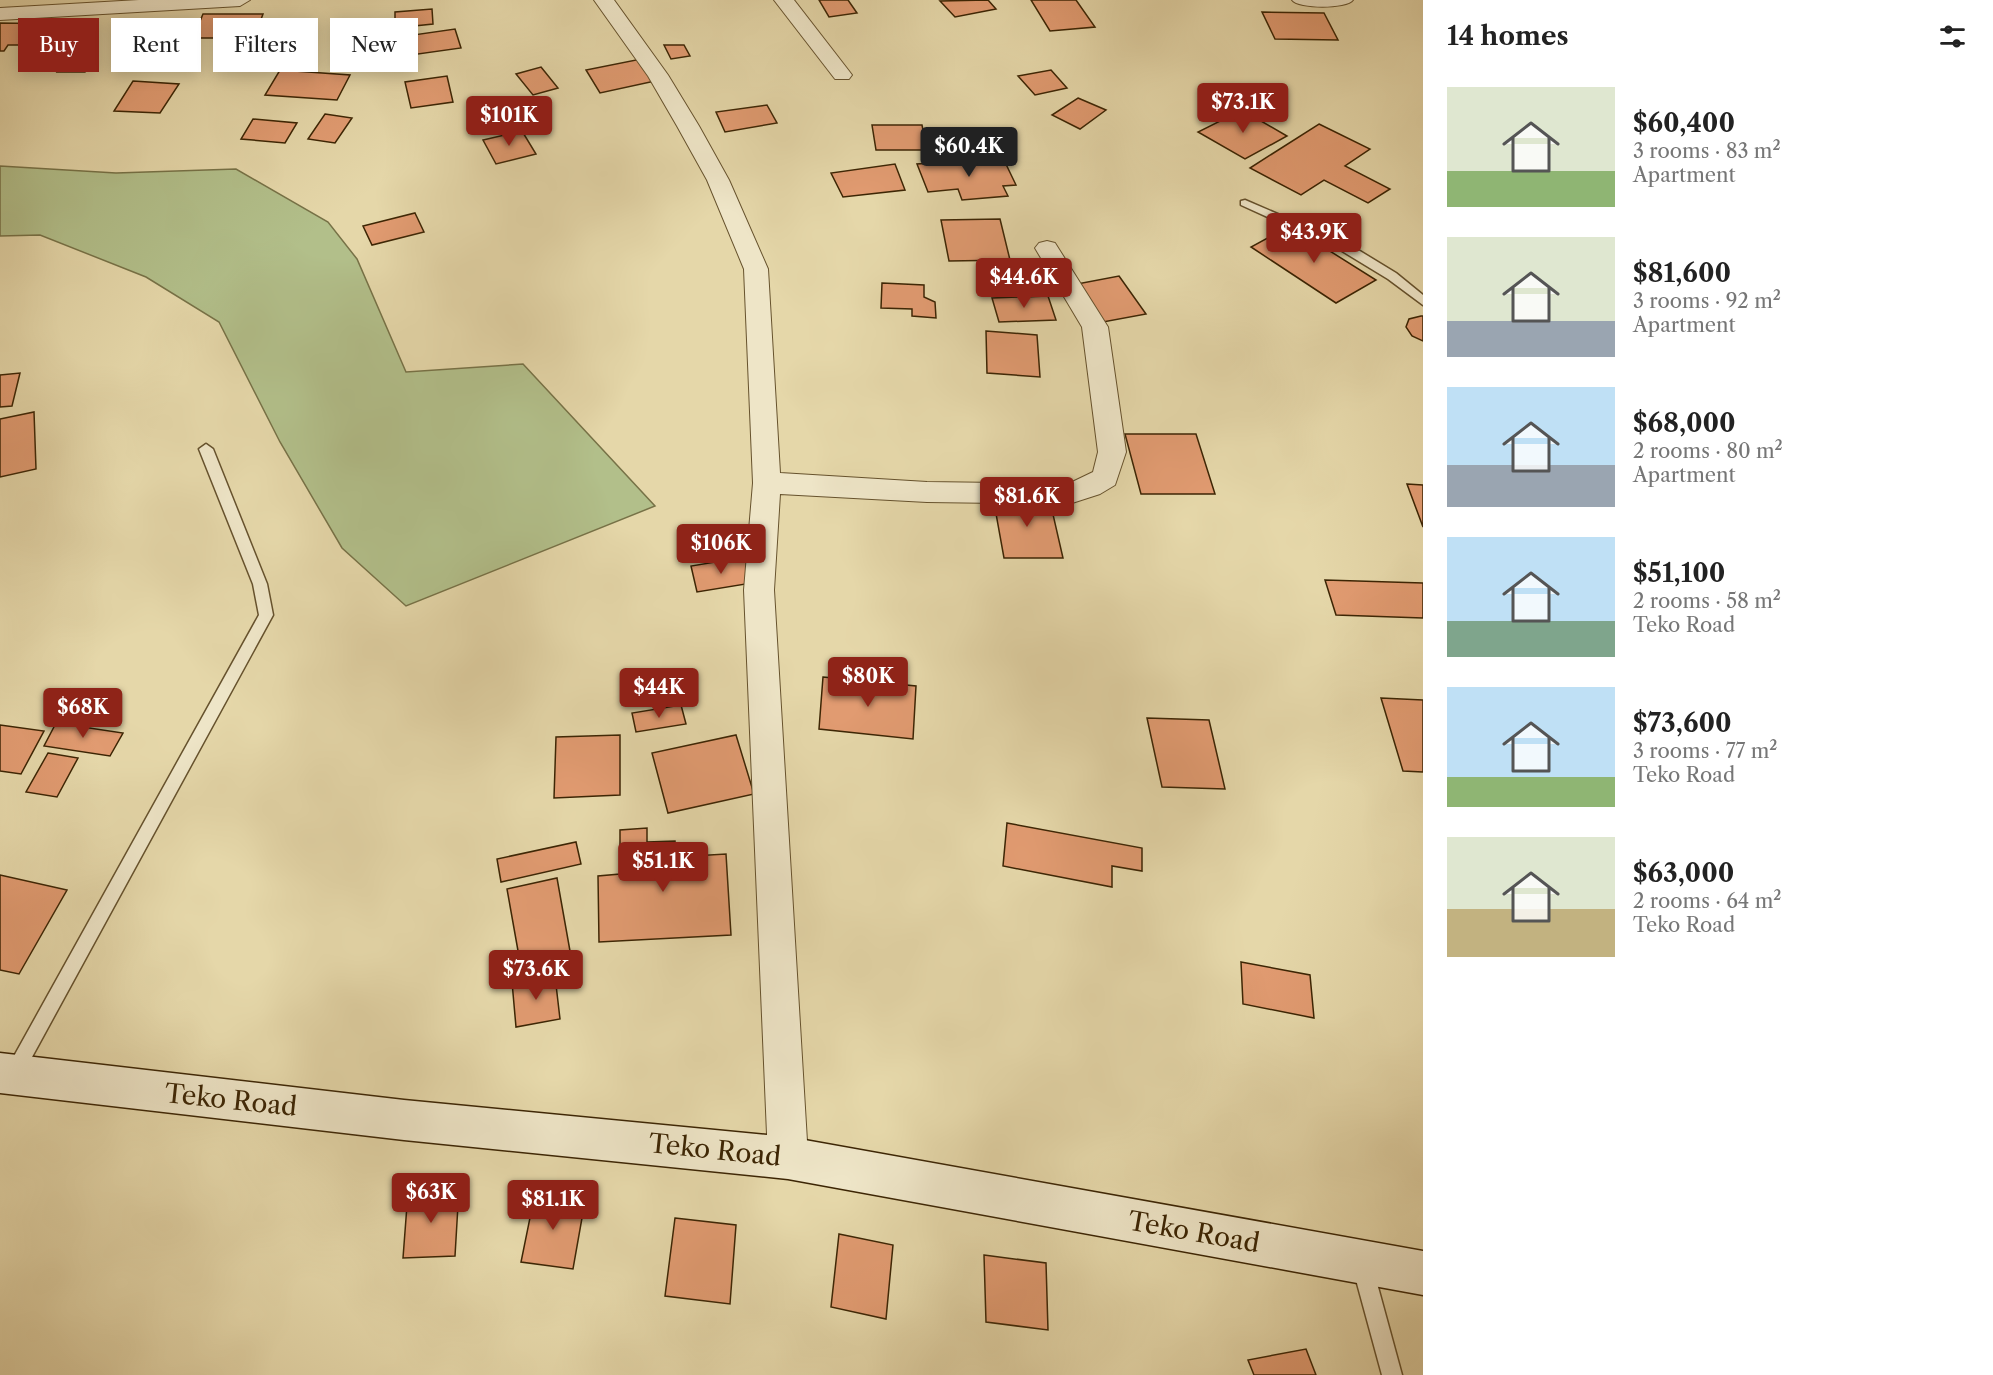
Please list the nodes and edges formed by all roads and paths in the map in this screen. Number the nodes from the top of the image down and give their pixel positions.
1 (240, 0) edge
2 (604, 0) edge
3 (784, 0) edge
4 (1302, 0) edge
5 (1343, 0) edge
6 (0, 14) edge
7 (842, 75) dead end
8 (1245, 203) dead end
9 (1047, 248) dead end
10 (1423, 301) edge
11 (206, 449) dead end
12 (767, 483) junction
13 (6, 1074) edge
14 (788, 1158) junction
15 (1361, 1262) junction
16 (1423, 1273) edge
17 (1392, 1375) edge

1 - 6 street
2 - 12 street
3 - 7 street
4 - 5 street
8 - 10 lane
9 - 12 street
11 - 13 lane
12 - 14 street
13 - 14 street, Teko Road
14 - 15 street, Teko Road
15 - 16 street, Teko Road
15 - 17 lane

